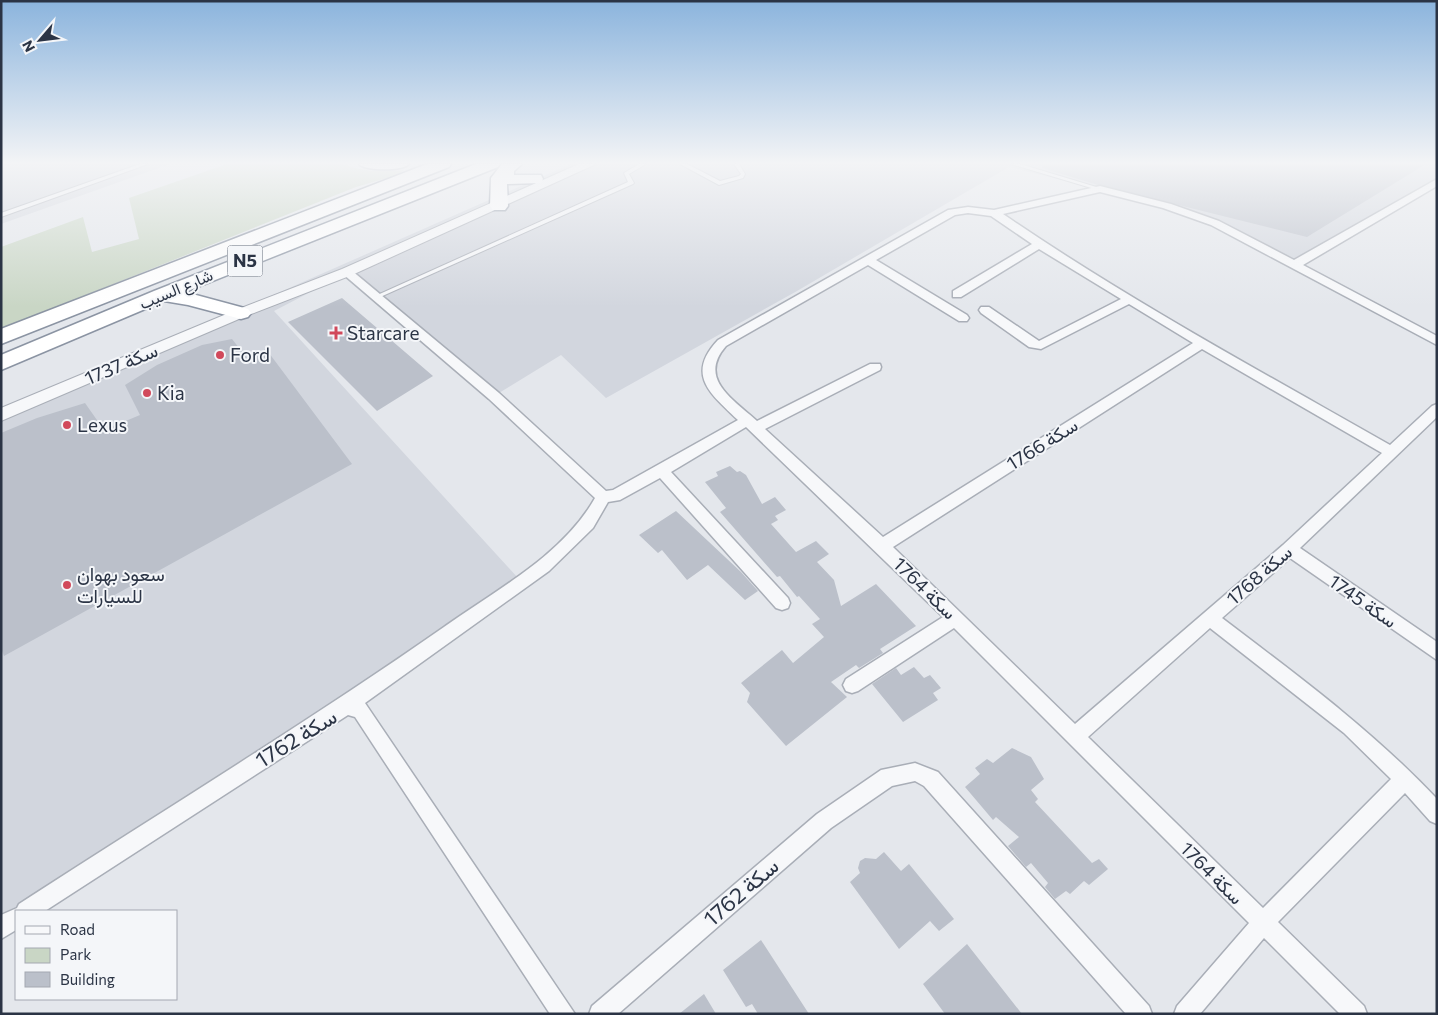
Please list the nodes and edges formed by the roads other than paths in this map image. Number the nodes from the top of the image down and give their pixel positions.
1 (14, 211) edge
2 (317, 211) edge
3 (383, 211) edge
4 (472, 211) edge
5 (475, 211) edge
6 (568, 211) edge
7 (957, 211) edge
8 (980, 211) edge
9 (1001, 211) edge
10 (1182, 211) edge
11 (1387, 211) edge
12 (994, 213) junction
13 (1, 216) edge
14 (1039, 244) junction
15 (868, 260) junction
16 (1296, 264) junction
17 (347, 272) junction
18 (957, 294) dead end
19 (161, 295) junction
20 (376, 297) junction
21 (1130, 299) junction
22 (984, 310) dead end
23 (240, 313) junction
24 (964, 318) dead end
25 (1, 337) edge
26 (1437, 341) edge
27 (1202, 343) junction
28 (1, 363) edge
29 (875, 367) dead end
30 (1437, 409) edge
31 (1, 415) edge
32 (752, 424) junction
33 (1392, 452) junction
34 (662, 471) junction
35 (603, 496) junction
36 (882, 546) junction
37 (1289, 549) junction
38 (782, 603) dead end
39 (955, 618) junction
40 (1210, 618) junction
41 (1437, 652) edge
42 (852, 685) dead end
43 (346, 706) junction
44 (1076, 735) junction
45 (1405, 779) junction
46 (1437, 814) edge
47 (28, 910) edge
48 (15, 919) edge
49 (1263, 923) junction
50 (1, 928) edge
51 (564, 1014) edge
52 (600, 1014) edge
53 (1141, 1014) edge
54 (1185, 1014) edge
55 (1356, 1014) edge

1 - 13 lane
2 - 25 highway, شارع السيب / N5
3 - 19 highway, شارع السيب / N5
4 - 23 street
5 - 17 street
6 - 20 lane
7 - 15 street, سكة 1764
8 - 12 street, سكة 1764
9 - 12 street
10 - 16 street
11 - 16 street
12 - 14 street
14 - 18 street
14 - 21 street
15 - 24 street
15 - 32 street, سكة 1764
16 - 26 street
17 - 20 street
17 - 23 street
19 - 23 highway
19 - 28 highway, شارع السيب / N5
20 - 35 street
21 - 22 street
21 - 27 street
23 - 31 street, سكة 1737
27 - 33 street
27 - 36 street, سكة 1766
29 - 32 street
30 - 33 street, سكة 1768
32 - 34 street
32 - 36 street, سكة 1764
33 - 37 street, سكة 1768
34 - 35 street
34 - 38 street
35 - 43 street
36 - 39 street, سكة 1764
37 - 40 street, سكة 1768
37 - 41 street, سكة 1745
39 - 42 street
39 - 44 street, سكة 1764
40 - 44 street, سكة 1768
40 - 45 street
43 - 47 street, سكة 1762
43 - 51 street, سكة 1762
44 - 49 street, سكة 1764
45 - 46 street
45 - 49 street
48 - 50 street
49 - 54 street
49 - 55 street, سكة 1764
52 - 53 street, سكة 1762

